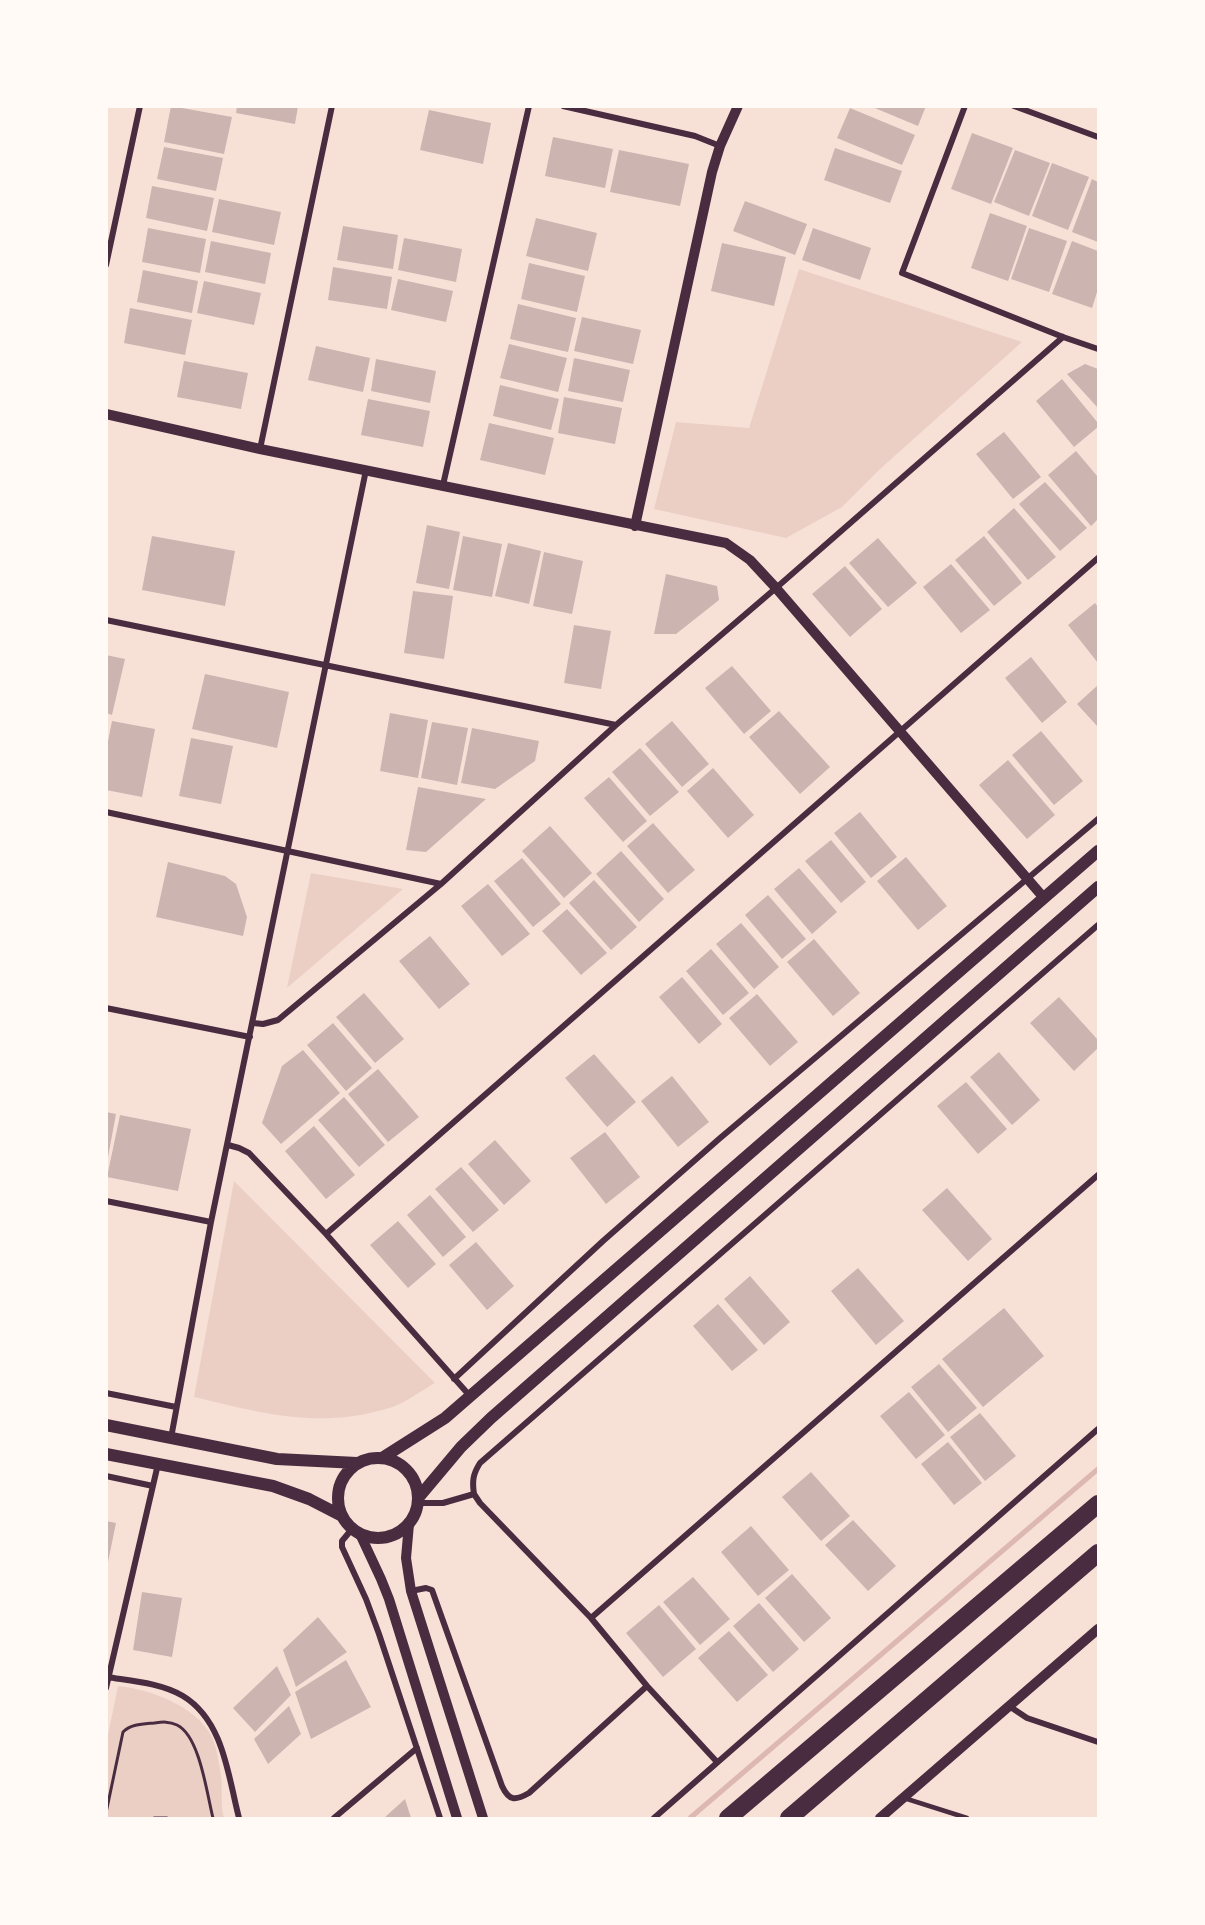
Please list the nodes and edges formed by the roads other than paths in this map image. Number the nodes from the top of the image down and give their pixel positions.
1 (140, 106) edge
2 (332, 106) edge
3 (530, 106) edge
4 (563, 106) edge
5 (738, 106) edge
6 (965, 106) edge
7 (1014, 106) edge
8 (1098, 137) edge
9 (720, 146) junction
10 (106, 212) edge
11 (116, 214) junction
12 (106, 265) edge
13 (1063, 337) junction
14 (1098, 348) edge
15 (106, 414) edge
16 (260, 449) junction
17 (366, 470) junction
18 (443, 484) junction
19 (634, 526) junction
20 (1098, 558) edge
21 (776, 588) junction
22 (106, 620) edge
23 (327, 666) junction
24 (616, 725) junction
25 (899, 732) junction
26 (106, 813) edge
27 (1098, 819) edge
28 (287, 850) junction
29 (1098, 851) edge
30 (1027, 879) junction
31 (441, 884) junction
32 (1098, 887) edge
33 (1044, 898) junction
34 (1098, 925) edge
35 (106, 1008) edge
36 (253, 1023) junction
37 (250, 1037) junction
38 (228, 1145) junction
39 (1098, 1175) edge
40 (106, 1201) edge
41 (211, 1222) junction
42 (326, 1234) junction
43 (454, 1379) junction
44 (106, 1393) edge
45 (470, 1396) junction
46 (176, 1407) junction
47 (106, 1425) edge
48 (1098, 1429) edge
49 (171, 1438) junction
50 (106, 1454) edge
51 (382, 1458) junction
52 (357, 1463) junction
53 (158, 1464) junction
54 (106, 1476) edge
55 (153, 1486) junction
56 (474, 1494) junction
57 (419, 1500) junction
58 (1098, 1504) edge
59 (342, 1516) junction
60 (409, 1524) junction
61 (356, 1531) junction
62 (1098, 1553) edge
63 (411, 1591) junction
64 (591, 1618) junction
65 (1098, 1629) edge
66 (108, 1677) edge
67 (647, 1686) junction
68 (106, 1688) edge
69 (1009, 1706) junction
70 (1098, 1742) edge
71 (417, 1748) junction
72 (717, 1762) junction
73 (904, 1798) junction
74 (239, 1818) edge
75 (334, 1818) edge
76 (440, 1818) edge
77 (457, 1818) edge
78 (483, 1818) edge
79 (654, 1818) edge
80 (728, 1818) edge
81 (789, 1818) edge
82 (880, 1818) edge
83 (967, 1818) edge

1 - 11 street
2 - 16 street
3 - 18 street
4 - 9 street
5 - 9 street
6 - 13 street
7 - 8 street
9 - 19 street
10 - 11 street
11 - 12 street
13 - 14 street
13 - 21 street
15 - 16 street
16 - 17 street
17 - 18 street
17 - 23 street
18 - 19 street
19 - 21 street
20 - 25 street
21 - 24 street
21 - 25 street
22 - 23 street
23 - 24 street
23 - 28 street
24 - 31 street
25 - 30 street
25 - 42 street
26 - 28 street
27 - 30 street
28 - 31 street
28 - 36 street
29 - 33 main road
30 - 33 street
30 - 43 street
31 - 36 street
32 - 57 main road
33 - 45 main road
34 - 56 street
35 - 37 street
36 - 37 street
37 - 38 street
38 - 41 street
38 - 42 street
39 - 64 street
40 - 41 street
41 - 46 street
42 - 43 street
43 - 45 street
44 - 46 street
45 - 51 main road
46 - 49 street
47 - 49 main road
48 - 72 street
49 - 52 main road
50 - 53 main road
51 - 52 main road
51 - 57 main road
52 - 59 main road
53 - 55 street
53 - 59 main road
54 - 55 street
55 - 66 street
56 - 57 street
56 - 64 street
57 - 60 main road
58 - 80 highway
59 - 61 main road
60 - 61 main road
60 - 63 street
61 - 71 street
61 - 77 street
62 - 81 highway
63 - 67 street
63 - 78 street
64 - 67 street
65 - 69 street
66 - 68 street
66 - 74 street
67 - 72 street
69 - 70 street
69 - 73 street
71 - 75 street
71 - 76 street
72 - 79 street
73 - 82 street
73 - 83 lane

